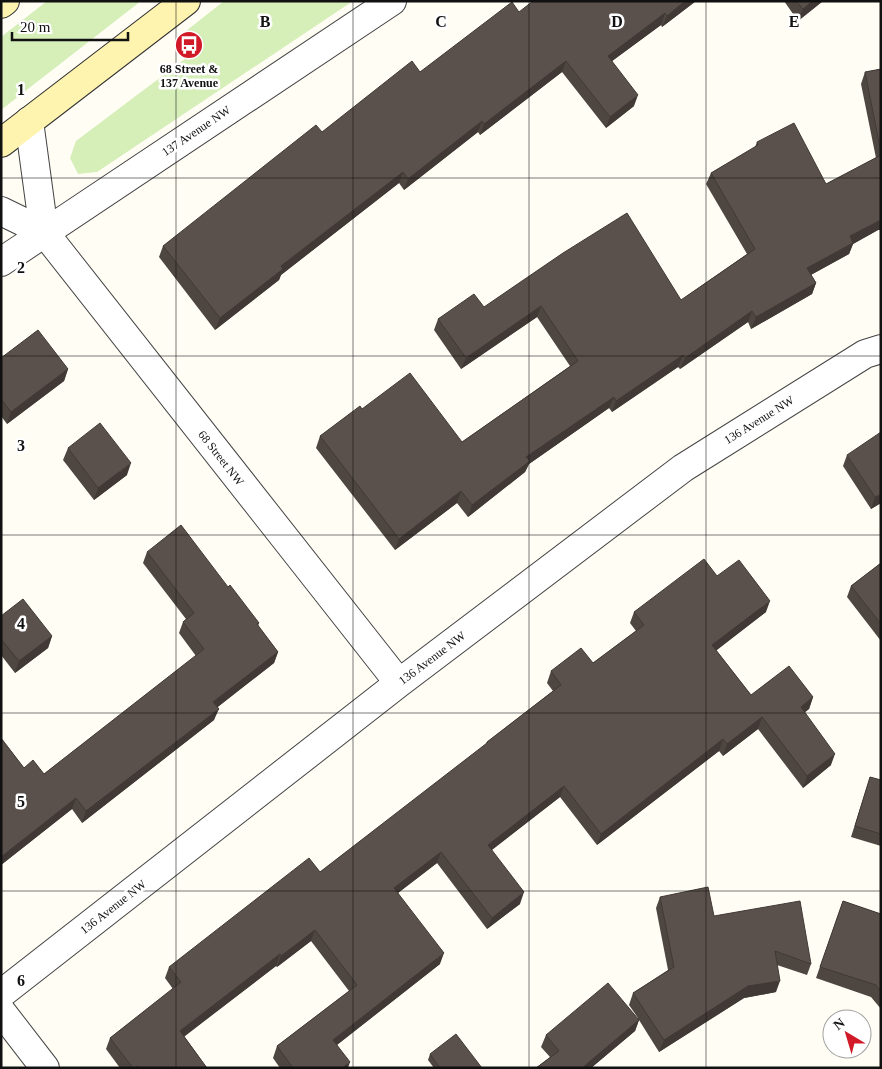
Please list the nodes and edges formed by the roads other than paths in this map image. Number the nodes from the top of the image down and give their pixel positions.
1 (5, 1) edge
2 (186, 1) edge
3 (392, 1) edge
4 (1, 4) edge
5 (29, 121) junction
6 (1, 143) edge
7 (1, 211) edge
8 (44, 232) junction
9 (1, 262) edge
10 (881, 349) edge
11 (398, 683) junction
12 (1, 994) edge
13 (1, 1011) edge
14 (45, 1068) edge

1 - 4 main road
2 - 5 main road
3 - 8 street, 137 Avenue NW
5 - 6 main road
5 - 8 street
7 - 8 street, 68 Street NW
8 - 9 street, 137 Avenue NW
8 - 11 street, 68 Street NW
10 - 11 street, 136 Avenue NW
11 - 12 street, 136 Avenue NW
13 - 14 street

